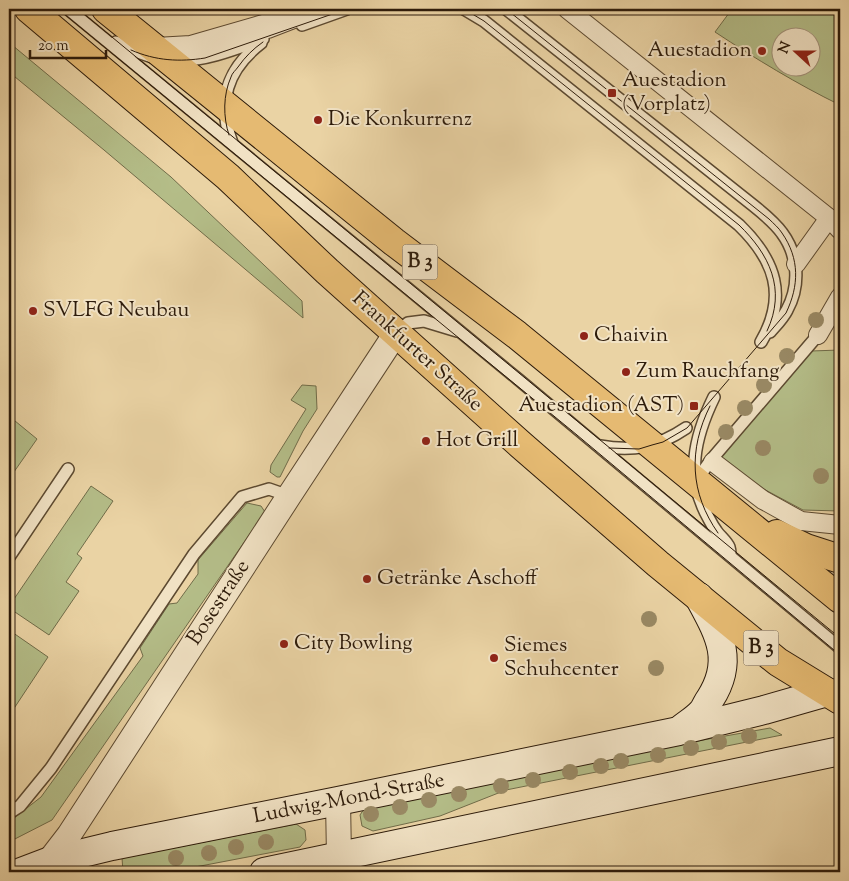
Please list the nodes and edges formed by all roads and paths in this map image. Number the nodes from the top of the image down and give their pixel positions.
1 (28, 9) edge
2 (68, 9) edge
3 (311, 9) edge
4 (347, 9) edge
5 (464, 9) edge
6 (506, 9) edge
7 (567, 9) edge
8 (102, 21) edge
9 (270, 31) junction
10 (162, 55) junction
11 (225, 106) junction
12 (233, 144) junction
13 (835, 224) edge
14 (796, 264) junction
15 (840, 297) edge
16 (440, 315) junction
17 (461, 332) junction
18 (396, 333) junction
19 (818, 335) joint
20 (714, 397) dead end
21 (686, 428) dead end
22 (598, 445) junction
23 (652, 445) junction
24 (68, 469) dead end
25 (705, 472) junction
26 (289, 496) junction
27 (736, 514) junction
28 (840, 525) edge
29 (9, 557) edge
30 (730, 557) junction
31 (840, 559) edge
32 (699, 597) junction
33 (840, 600) edge
34 (840, 648) edge
35 (836, 693) edge
36 (679, 731) junction
37 (840, 751) edge
38 (338, 801) junction
39 (9, 813) edge
40 (340, 865) edge
41 (45, 866) edge
42 (21, 872) edge
43 (264, 872) edge

1 - 18 main road, Frankfurter Straße / B 3
2 - 8 lane
3 - 9 street
4 - 9 lane
5 - 14 lane
6 - 14 lane
7 - 13 street
8 - 10 main road, B 3
8 - 12 lane
9 - 10 street
9 - 11 lane
10 - 11 main road, B 3
11 - 12 lane
11 - 23 main road, B 3
12 - 16 lane
13 - 14 street
15 - 19 street
16 - 17 lane
16 - 18 lane
17 - 18 lane
17 - 22 lane
18 - 26 street, Bosestraße
18 - 32 main road, Frankfurter Straße / B 3
19 - 25 lane
20 - 25 lane
21 - 23 lane
22 - 23 lane
22 - 30 lane
23 - 25 main road, B 3
24 - 29 lane
25 - 27 main road, B 3
25 - 28 street
25 - 30 lane
26 - 39 lane
26 - 41 street, Bosestraße
27 - 31 main road
27 - 33 main road, B 3
30 - 34 lane
32 - 35 main road, Frankfurter Straße / B 3
32 - 36 main road, Ludwig-Mond-Straße
35 - 36 main road, Ludwig-Mond-Straße
36 - 38 main road, Ludwig-Mond-Straße
37 - 40 main road
38 - 40 street
38 - 41 main road, Ludwig-Mond-Straße
40 - 43 main road
41 - 42 main road, Ludwig-Mond-Straße

